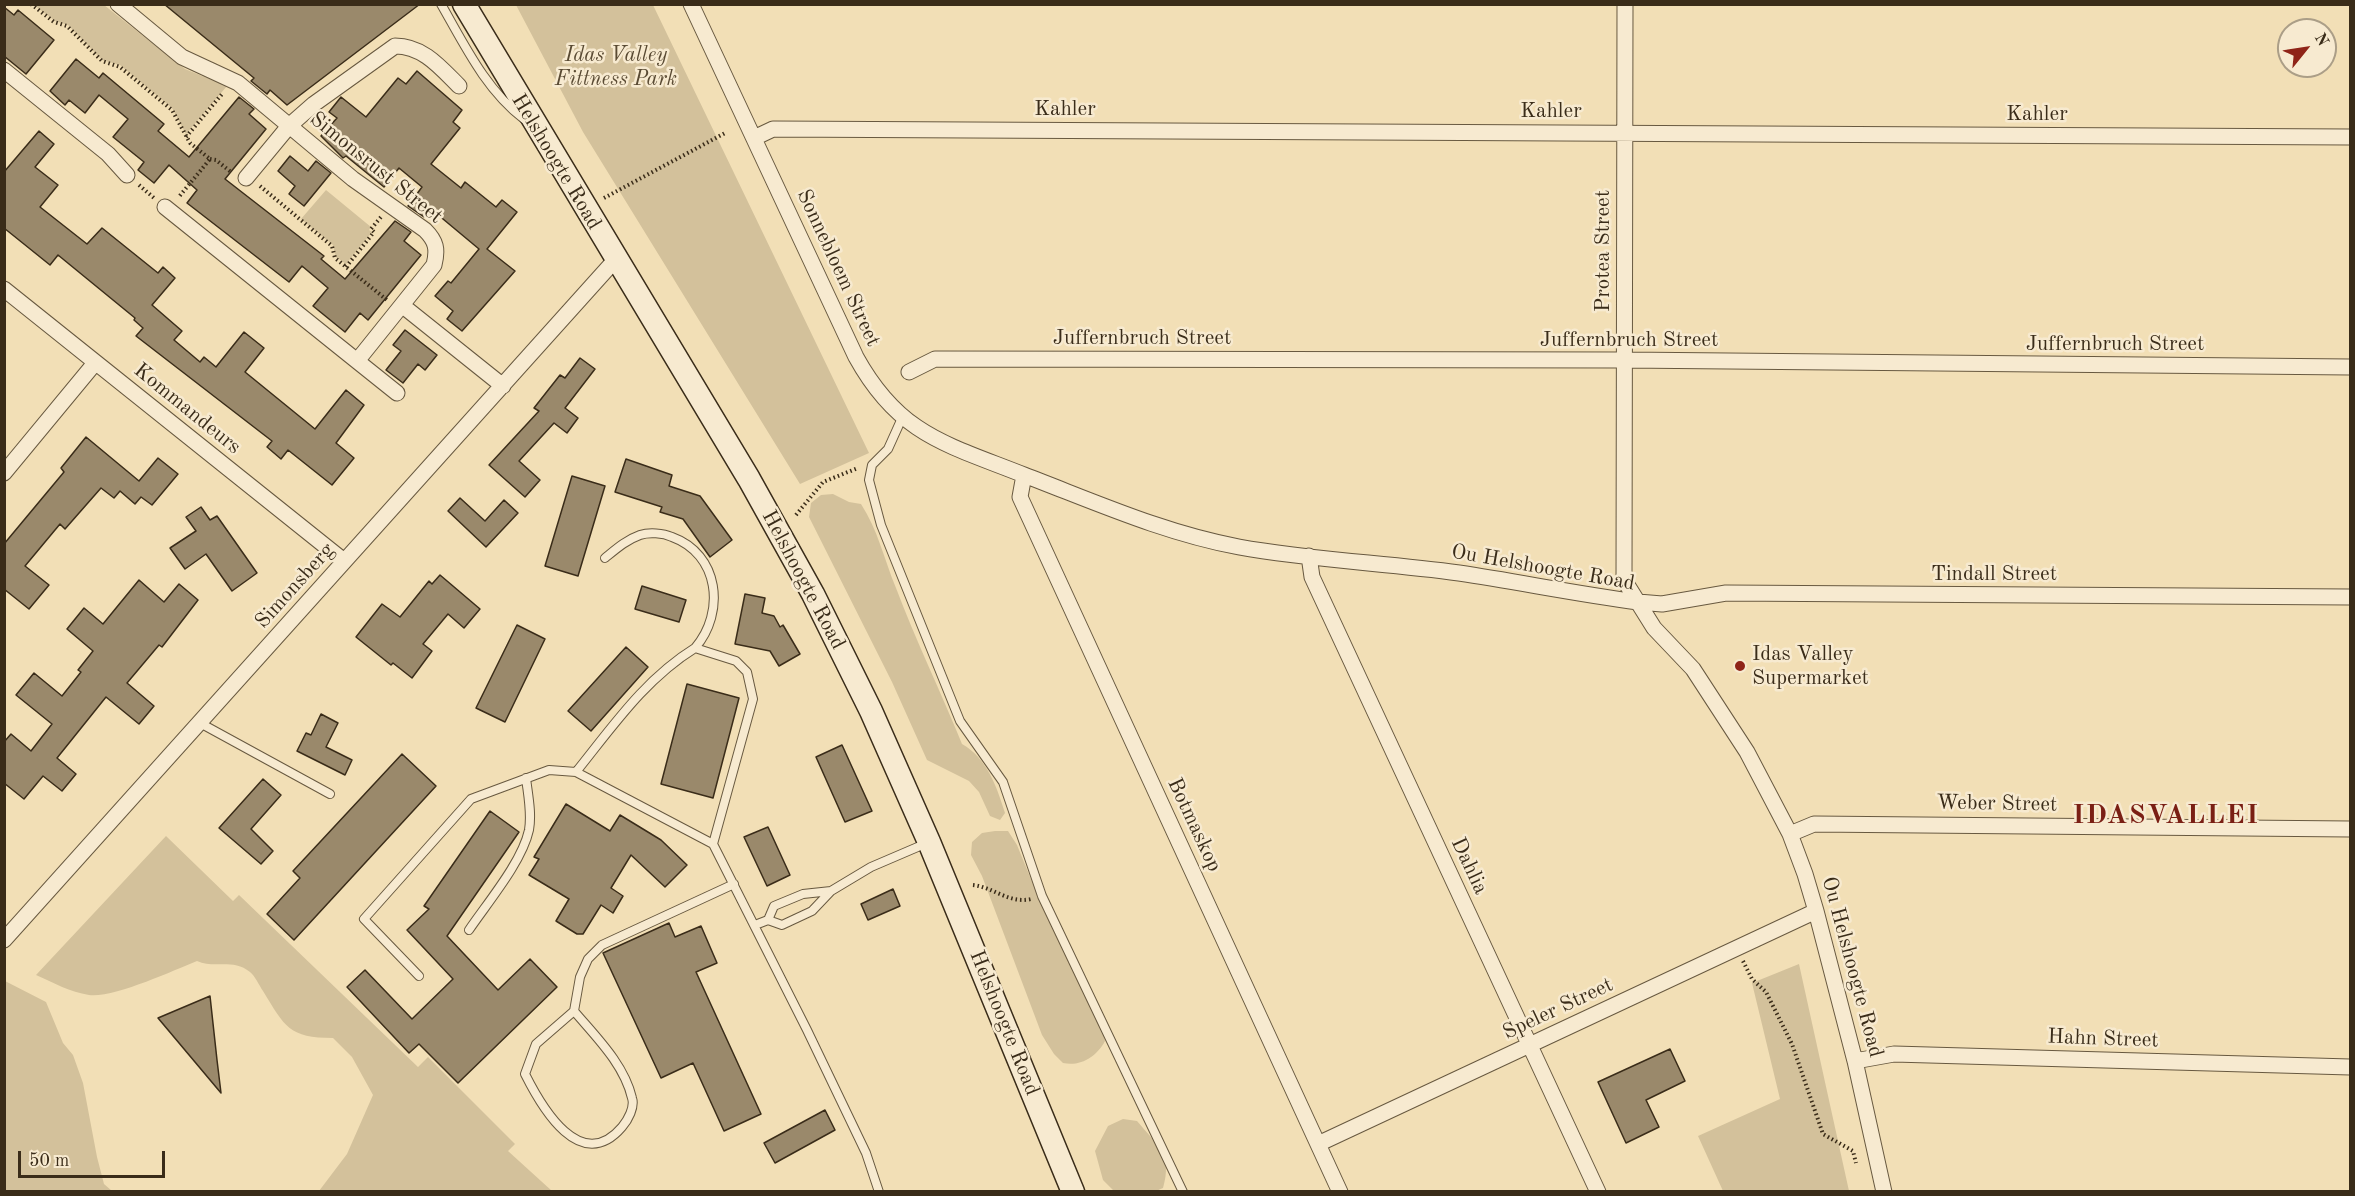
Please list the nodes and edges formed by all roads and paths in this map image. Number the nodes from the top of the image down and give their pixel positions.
1 (31, 4) edge
2 (118, 4) edge
3 (441, 4) edge
4 (464, 4) edge
5 (691, 4) edge
6 (1625, 4) edge
7 (4, 70) edge
8 (233, 81) junction
9 (459, 86) dead end
10 (289, 126) junction
11 (535, 127) junction
12 (1623, 132) junction
13 (725, 133) dead end
14 (186, 137) junction
15 (2350, 137) edge
16 (754, 138) junction
17 (210, 159) junction
18 (126, 176) joint
19 (247, 177) junction
20 (604, 198) dead end
21 (391, 204) junction
22 (163, 205) junction
23 (616, 259) junction
24 (346, 267) junction
25 (4, 289) edge
26 (401, 308) junction
27 (1625, 360) junction
28 (357, 361) junction
29 (95, 363) junction
30 (2350, 366) edge
31 (909, 372) dead end
32 (503, 386) junction
33 (397, 393) dead end
34 (902, 418) junction
35 (872, 465) junction
36 (4, 473) edge
37 (1024, 475) junction
38 (796, 515) dead end
39 (1309, 556) junction
40 (605, 558) dead end
41 (344, 561) junction
42 (2350, 597) edge
43 (1638, 602) junction
44 (695, 648) junction
45 (200, 723) junction
46 (576, 772) junction
47 (526, 778) junction
48 (330, 794) dead end
49 (2350, 829) edge
50 (1790, 834) junction
51 (929, 842) junction
52 (713, 844) junction
53 (734, 884) junction
54 (973, 885) dead end
55 (831, 891) junction
56 (1042, 896) junction
57 (1816, 911) junction
58 (768, 920) junction
59 (755, 925) junction
60 (470, 930) dead end
61 (4, 940) edge
62 (419, 976) dead end
63 (1752, 979) dead end
64 (574, 1011) junction
65 (1530, 1046) junction
66 (1855, 1061) junction
67 (2350, 1067) edge
68 (1318, 1144) junction
69 (1856, 1163) dead end
70 (879, 1191) edge
71 (1073, 1191) edge
72 (1183, 1191) edge
73 (1340, 1191) edge
74 (1598, 1191) edge
75 (1884, 1191) edge

1 - 14 path
2 - 8 street, Simonsrust Street
3 - 11 lane
4 - 11 main road, Helshoogte Road
5 - 16 street, Sonnebloem Street
6 - 12 street, Protea Street
7 - 18 street
8 - 10 street, Simonsrust Street
8 - 14 path
9 - 10 street, Simonsrust Street
10 - 19 street, Simonsrust Street
10 - 21 street, Simonsrust Street
11 - 23 main road, Helshoogte Road
12 - 15 street, Kahler
12 - 16 street, Kahler
12 - 27 street, Protea Street
13 - 20 path
14 - 17 path
16 - 34 street, Sonnebloem Street
17 - 19 path
17 - 22 path
18 - 22 path
19 - 24 path
21 - 24 path
21 - 26 street, Simonsrust Street
22 - 28 street
23 - 32 street, Simonsberg
23 - 51 main road, Helshoogte Road
24 - 26 path
25 - 29 street, Kommandeurs
26 - 28 street, Simonsrust Street
26 - 32 street
27 - 30 street, Juffernbruch Street
27 - 31 street, Juffernbruch Street
27 - 43 street, Protea Street
28 - 33 street
29 - 36 street
29 - 41 street, Kommandeurs
32 - 41 street, Simonsberg
34 - 35 lane
34 - 37 street, Sonnebloem Street
35 - 38 path
35 - 56 lane
37 - 39 street, Ou Helshoogte Road
37 - 68 street, Botmaskop
39 - 43 street, Ou Helshoogte Road
39 - 65 street, Dahlia
40 - 44 lane
41 - 45 street, Simonsberg
42 - 43 street, Tindall Street
43 - 50 street, Ou Helshoogte Road
44 - 46 lane
44 - 52 lane
45 - 48 lane
45 - 61 street, Simonsberg
46 - 47 lane
46 - 52 lane
47 - 60 lane
47 - 62 lane
49 - 50 street, Weber Street
50 - 57 street, Ou Helshoogte Road
51 - 55 lane
51 - 71 main road, Helshoogte Road
52 - 53 lane
53 - 59 lane
53 - 64 lane
54 - 56 path
55 - 58 lane
55 - 58 lane
56 - 72 lane
57 - 65 street, Speler Street
57 - 66 street, Ou Helshoogte Road
58 - 59 lane
59 - 70 lane
63 - 69 path
64 - 64 lane
65 - 68 street, Speler Street
65 - 74 street, Dahlia
66 - 67 street, Hahn Street
66 - 75 street, Ou Helshoogte Road
68 - 73 street, Botmaskop

